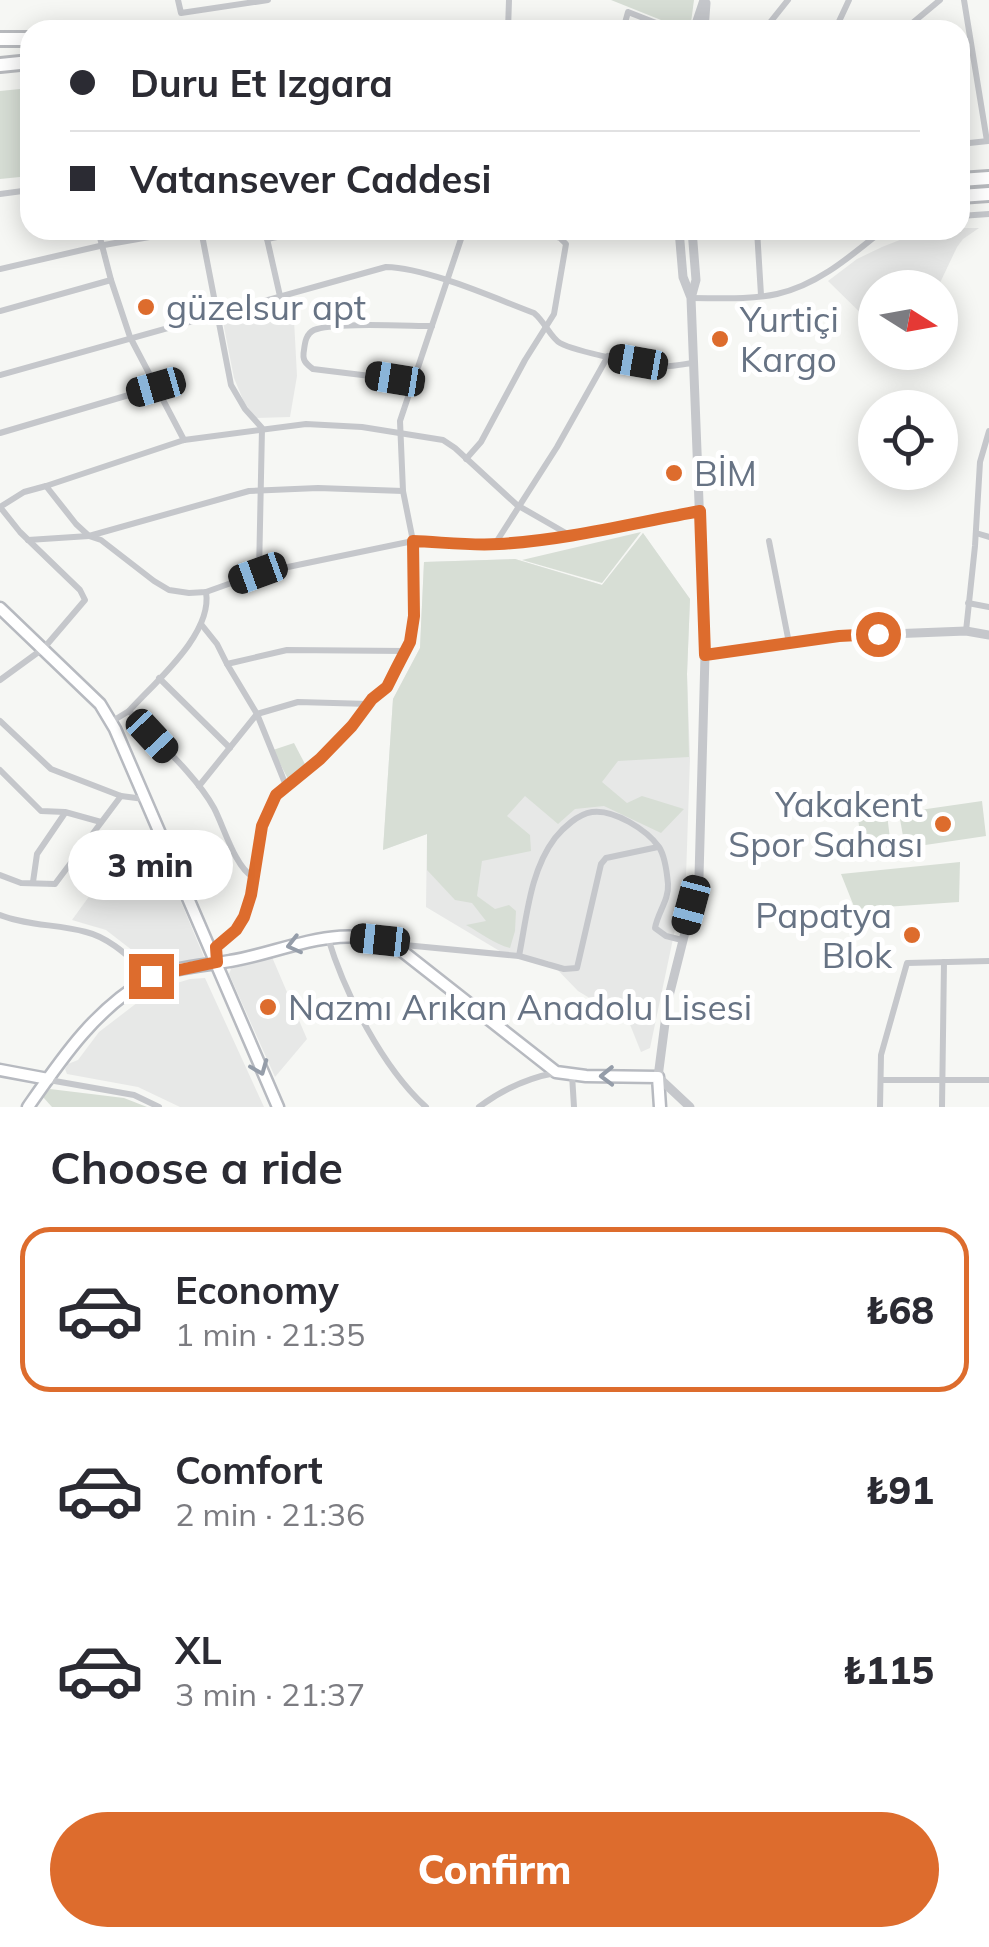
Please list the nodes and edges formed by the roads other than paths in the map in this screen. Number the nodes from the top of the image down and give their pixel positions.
1 (178, 0) edge
2 (268, 0) edge
3 (788, 0) edge
4 (940, 0) edge
5 (626, 20) edge
6 (648, 20) edge
7 (772, 20) edge
8 (916, 20) edge
9 (970, 35) edge
10 (988, 141) edge
11 (102, 240) edge
12 (128, 240) edge
13 (203, 240) edge
14 (267, 240) edge
15 (461, 240) edge
16 (562, 240) edge
17 (680, 240) edge
18 (693, 240) edge
19 (758, 240) edge
20 (871, 240) edge
21 (104, 244) junction
22 (0, 268) edge
23 (110, 280) junction
24 (446, 282) junction
25 (280, 296) junction
26 (761, 296) junction
27 (692, 298) junction
28 (0, 311) edge
29 (218, 316) junction
30 (432, 326) junction
31 (547, 326) junction
32 (130, 337) junction
33 (608, 356) junction
34 (693, 363) junction
35 (0, 375) edge
36 (412, 386) junction
37 (156, 387) junction
38 (262, 428) junction
39 (989, 432) edge
40 (0, 433) edge
41 (400, 433) junction
42 (184, 440) junction
43 (466, 460) junction
44 (989, 472) edge
45 (979, 473) junction
46 (46, 486) junction
47 (260, 490) junction
48 (403, 491) junction
49 (0, 507) edge
50 (520, 507) junction
51 (700, 511) junction
52 (976, 533) junction
53 (89, 536) junction
54 (572, 536) junction
55 (989, 537) edge
56 (28, 540) junction
57 (413, 541) junction
58 (769, 541) dead end
59 (494, 545) junction
60 (258, 573) junction
61 (206, 592) junction
62 (968, 602) junction
63 (989, 607) edge
64 (0, 608) edge
65 (200, 624) junction
66 (966, 631) junction
67 (989, 635) edge
68 (789, 644) junction
69 (44, 648) junction
70 (405, 650) junction
71 (705, 655) junction
72 (228, 664) junction
73 (159, 678) junction
74 (0, 680) edge
75 (369, 704) junction
76 (129, 711) junction
77 (256, 714) junction
78 (0, 720) edge
79 (110, 722) junction
80 (230, 748) junction
81 (0, 770) edge
82 (199, 786) junction
83 (287, 788) junction
84 (121, 796) junction
85 (146, 800) junction
86 (65, 812) junction
87 (101, 822) junction
88 (659, 847) junction
89 (0, 875) edge
90 (253, 877) junction
91 (32, 882) junction
92 (0, 916) edge
93 (328, 938) junction
94 (682, 940) junction
95 (389, 943) junction
96 (520, 956) junction
97 (989, 961) edge
98 (217, 962) junction
99 (944, 962) junction
100 (151, 976) junction
101 (0, 1070) edge
102 (556, 1072) junction
103 (572, 1074) junction
104 (658, 1076) junction
105 (48, 1079) junction
106 (881, 1080) junction
107 (944, 1080) junction
108 (989, 1080) edge
109 (36, 1096) junction
110 (571, 1105) edge
111 (28, 1107) edge
112 (45, 1107) edge
113 (158, 1107) edge
114 (278, 1107) edge
115 (426, 1107) edge
116 (479, 1107) edge
117 (660, 1107) edge
118 (690, 1107) edge
119 (880, 1107) edge
120 (942, 1107) edge

1 - 2 street
3 - 7 street
4 - 8 street
5 - 6 street
9 - 10 street
11 - 21 street
12 - 21 street
13 - 29 street
14 - 25 street
15 - 24 street
16 - 31 street
17 - 27 street
18 - 27 street
19 - 26 street
20 - 26 street
21 - 22 street
21 - 23 street
23 - 28 street
23 - 32 street
24 - 25 street
24 - 30 street
24 - 31 street
25 - 29 street
26 - 27 street
27 - 34 street
29 - 32 street
29 - 38 street
30 - 36 street
30 - 36 street
31 - 33 street
31 - 43 street
32 - 35 street
32 - 37 street
33 - 34 street
33 - 50 street
34 - 51 street
36 - 41 street
37 - 40 street
37 - 42 street
38 - 41 street
38 - 42 street
38 - 47 street
39 - 45 street
41 - 43 street
41 - 48 street
42 - 46 street
43 - 50 street
44 - 45 street
45 - 52 street
46 - 49 street
46 - 53 street
47 - 48 street
47 - 53 street
47 - 60 street
48 - 57 street
49 - 56 street
50 - 54 street
50 - 59 street
51 - 54 street
51 - 71 street
52 - 55 street
52 - 62 street
53 - 56 street
53 - 61 street
54 - 59 street
56 - 69 street
57 - 59 street
57 - 60 street
57 - 70 street
58 - 68 street
60 - 61 street
61 - 65 street
62 - 63 street
62 - 66 street
64 - 69 main road
65 - 72 street
65 - 73 street
66 - 67 street
66 - 68 street
68 - 71 street
69 - 74 street
69 - 79 main road
70 - 72 street
70 - 75 street
71 - 94 street
72 - 77 street
73 - 76 street
73 - 80 street
75 - 77 street
75 - 83 street
76 - 79 street
76 - 82 street
77 - 80 street
77 - 83 street
78 - 84 street
79 - 85 main road
80 - 82 street
81 - 86 street
82 - 90 street
83 - 90 street
84 - 85 street
84 - 87 street
85 - 98 main road
86 - 87 street
86 - 91 street
87 - 91 street
88 - 94 street
88 - 96 street
88 - 96 street
89 - 91 street
90 - 98 street
92 - 100 street
93 - 95 main road
93 -> 98 main road
93 - 115 street
94 - 104 street
95 - 96 street
95 - 102 main road
97 - 99 street
98 - 100 main road
98 -> 114 main road
99 - 106 street
99 - 107 street
100 - 105 main road
101 - 105 main road
102 - 103 main road
102 - 116 street
104 -> 103 main road
103 - 110 street
104 - 117 main road
104 - 118 street
105 - 109 main road
105 - 113 street
106 - 107 street
106 - 119 street
107 - 108 street
107 - 120 street
109 - 111 main road
109 - 112 street

